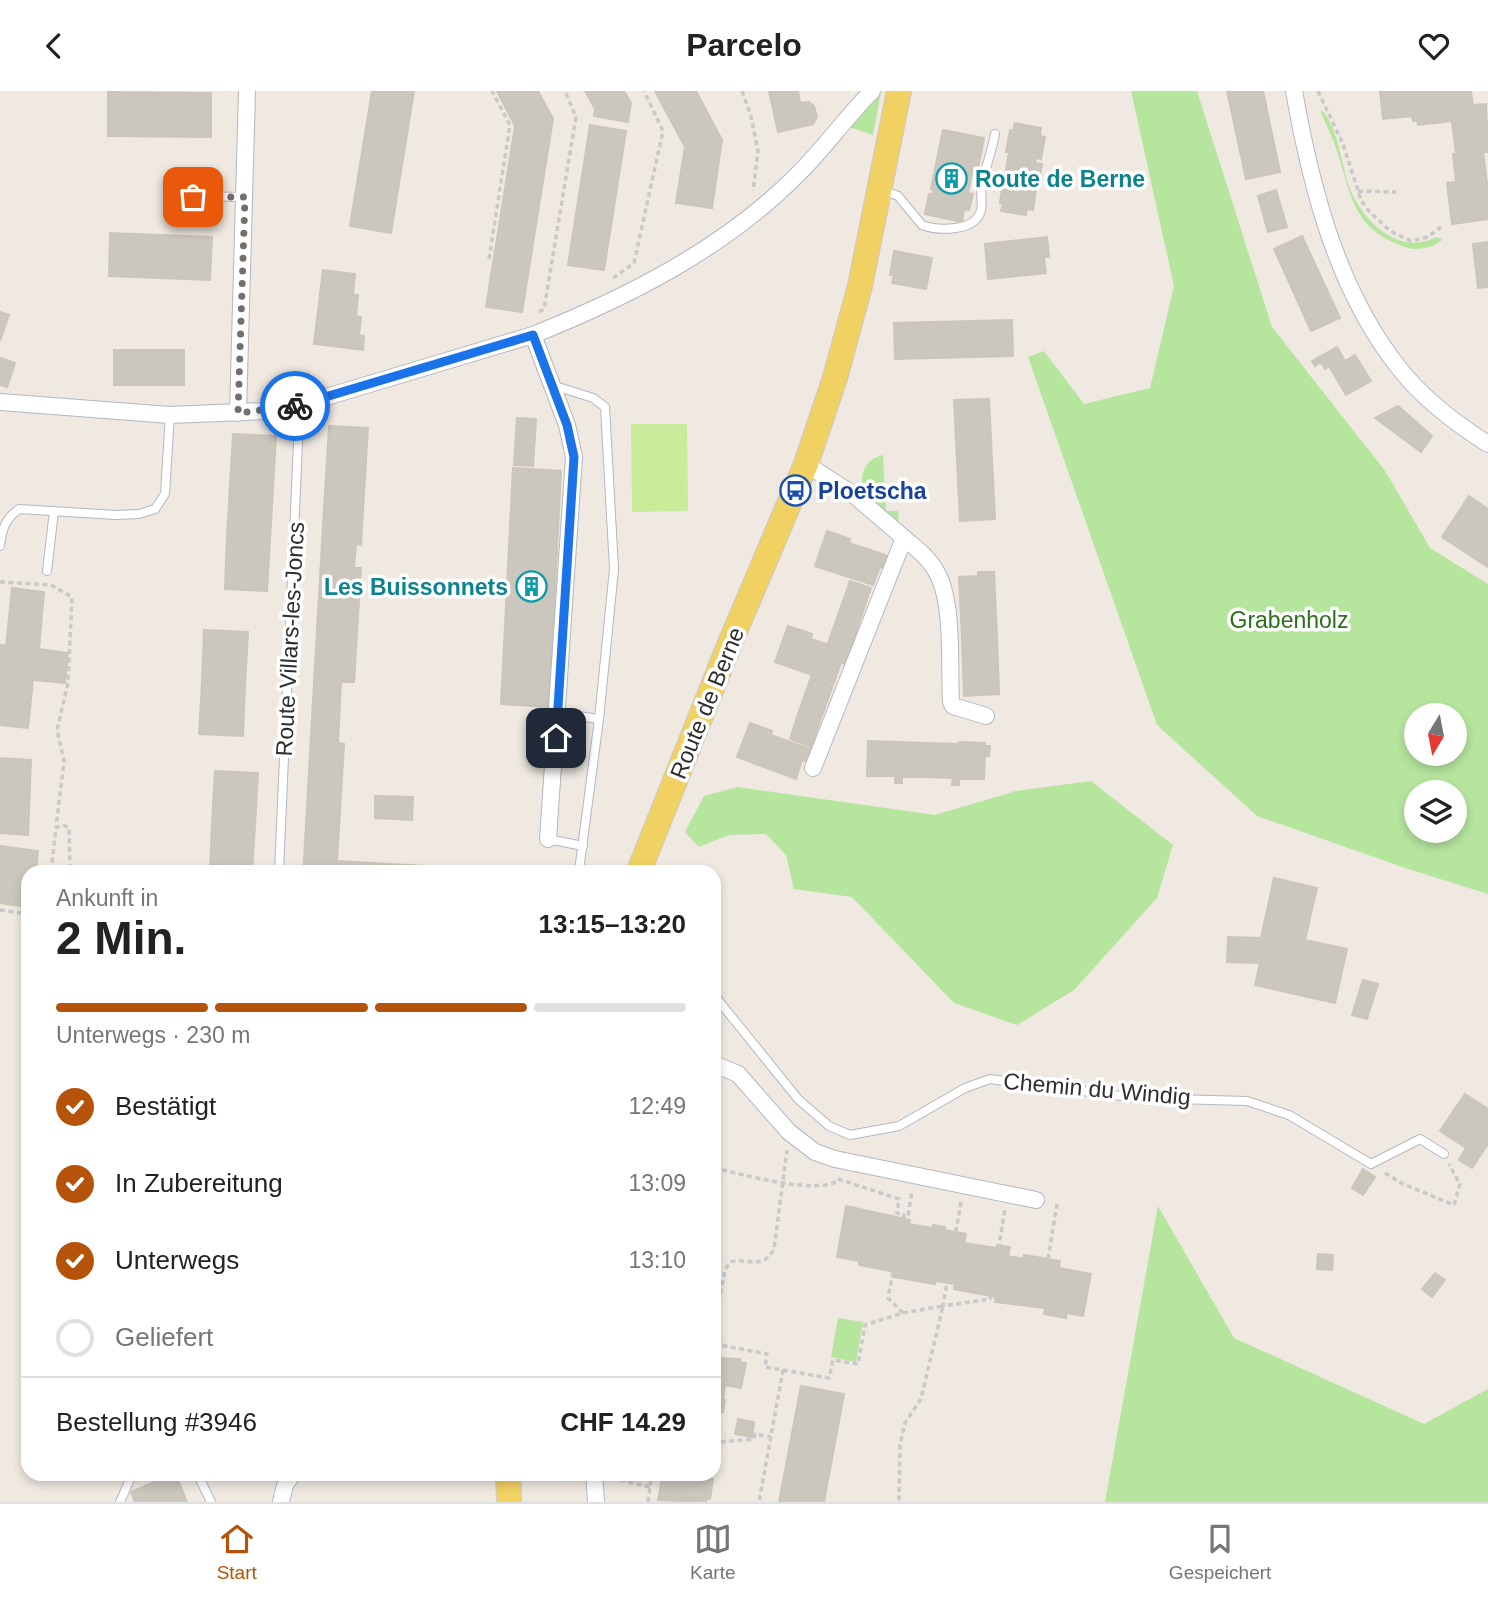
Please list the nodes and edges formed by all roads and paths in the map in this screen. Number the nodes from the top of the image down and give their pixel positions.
1 (247, 91) edge
2 (492, 91) edge
3 (565, 91) edge
4 (644, 91) edge
5 (742, 91) edge
6 (872, 91) edge
7 (899, 91) edge
8 (1294, 91) edge
9 (1318, 91) edge
10 (995, 134) dead end
11 (879, 189) junction
12 (1358, 191) junction
13 (1396, 192) dead end
14 (193, 197) dead end
15 (245, 197) junction
16 (754, 213) junction
17 (1442, 226) dead end
18 (489, 259) dead end
19 (602, 305) junction
20 (533, 335) junction
21 (552, 386) junction
22 (0, 402) edge
23 (292, 407) junction
24 (238, 413) junction
25 (170, 415) junction
26 (1488, 444) edge
27 (806, 464) junction
28 (54, 511) junction
29 (904, 538) junction
30 (0, 546) edge
31 (47, 571) dead end
32 (0, 582) edge
33 (558, 713) junction
34 (986, 716) dead end
35 (599, 719) junction
36 (813, 768) dead end
37 (56, 828) junction
38 (548, 839) joint
39 (583, 846) junction
40 (52, 865) edge
41 (70, 865) edge
42 (279, 865) edge
43 (580, 865) edge
44 (641, 865) edge
45 (0, 910) edge
46 (21, 912) edge
47 (721, 1004) edge
48 (721, 1067) edge
49 (789, 1132) junction
50 (1444, 1154) joint
51 (835, 1160) junction
52 (1371, 1164) junction
53 (721, 1169) edge
54 (915, 1176) junction
55 (839, 1180) junction
56 (783, 1182) junction
57 (964, 1186) junction
58 (1008, 1195) junction
59 (1035, 1201) dead end
60 (1057, 1204) dead end
61 (904, 1215) junction
62 (1048, 1259) dead end
63 (721, 1291) edge
64 (943, 1306) junction
65 (903, 1313) junction
66 (721, 1345) edge
67 (783, 1370) junction
68 (771, 1437) junction
69 (721, 1442) edge
70 (129, 1481) edge
71 (201, 1481) edge
72 (288, 1481) edge
73 (508, 1481) edge
74 (595, 1481) edge
75 (624, 1481) edge
76 (651, 1481) edge
77 (650, 1487) junction
78 (120, 1502) edge
79 (211, 1502) edge
80 (281, 1502) edge
81 (509, 1502) edge
82 (596, 1502) edge
83 (649, 1502) edge
84 (759, 1502) edge
85 (899, 1502) edge

1 - 15 street
2 - 18 path
3 - 20 path
4 - 19 path
5 - 16 path
6 - 16 street
7 - 11 main road, Route de Berne
8 - 26 street
9 - 12 path
10 - 11 lane
11 - 27 main road, Route de Berne
12 - 13 path
12 - 17 path
14 - 15 lane
15 - 24 street
16 - 19 street
19 - 20 street
20 - 21 street
20 - 23 street
21 - 33 street
21 - 35 lane
22 - 25 street
23 - 24 street
23 - 42 lane, Route Villars-les-Joncs
24 - 25 street
25 - 28 lane
27 - 29 street
27 - 44 main road, Route de Berne
28 - 30 lane
28 - 31 lane
29 - 34 street
29 - 36 street
32 - 37 path
33 - 35 lane
33 - 38 street
35 - 39 lane
37 - 40 path
37 - 41 path
38 - 39 lane
39 - 43 lane
45 - 46 path
47 - 52 lane, Chemin du Windig
48 - 49 street
49 - 51 street
49 - 56 path
50 - 52 lane
50 - 52 path
51 - 54 street
51 - 55 path
53 - 56 path
54 - 57 street
54 - 61 path
55 - 56 path
55 - 61 path
56 - 63 path
57 - 58 street
57 - 64 path
58 - 59 street
58 - 64 path
60 - 62 path
61 - 65 path
64 - 65 path
64 - 85 path
65 - 67 path
66 - 67 path
67 - 68 path
68 - 69 path
68 - 84 path
70 - 78 lane
71 - 79 lane
72 - 80 street
73 - 81 main road
74 - 82 street
75 - 77 path
76 - 77 path
77 - 83 path

